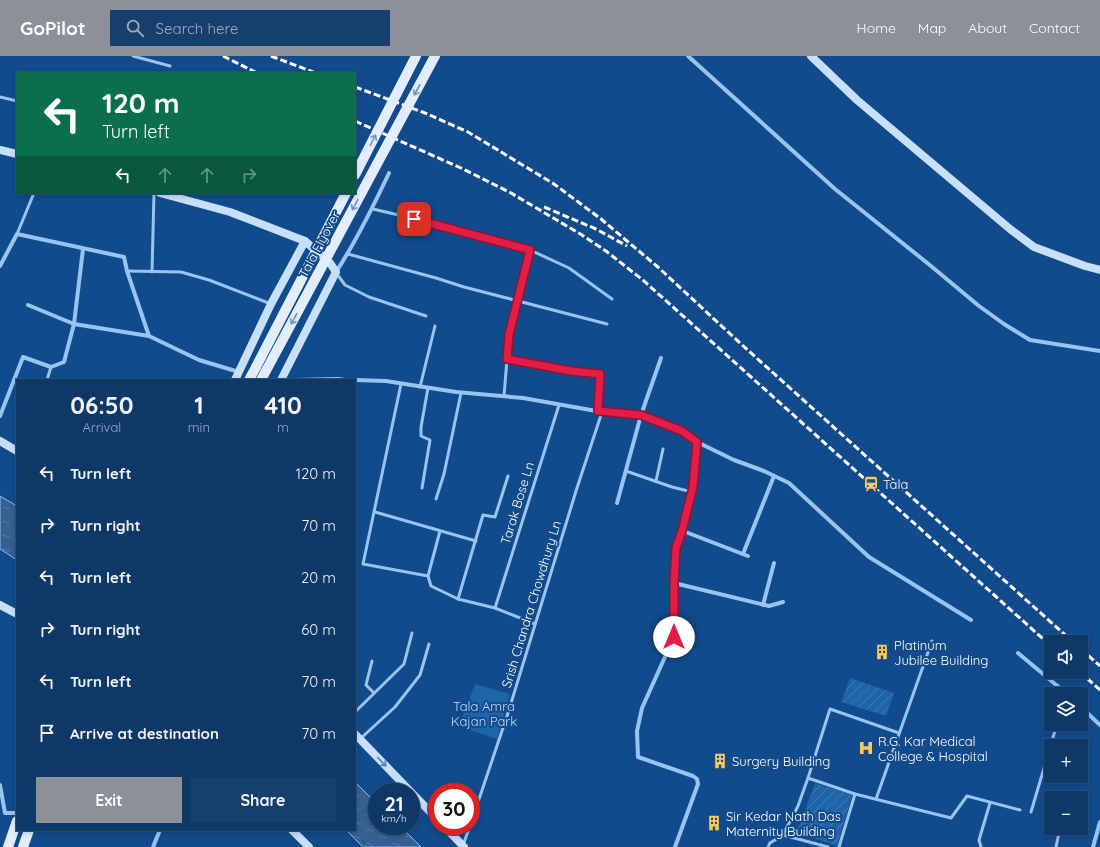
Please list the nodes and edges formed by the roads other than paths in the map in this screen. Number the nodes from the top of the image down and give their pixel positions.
1 (134, 56) edge
2 (416, 56) edge
3 (435, 56) edge
4 (688, 56) edge
5 (811, 56) edge
6 (170, 66) dead end
7 (0, 97) edge
8 (16, 101) edge
9 (0, 150) edge
10 (16, 154) edge
11 (356, 173) edge
12 (389, 173) dead end
13 (34, 194) edge
14 (154, 194) edge
15 (164, 194) edge
16 (345, 194) edge
17 (373, 209) junction
18 (17, 234) junction
19 (305, 241) junction
20 (84, 249) junction
21 (530, 250) junction
22 (348, 254) junction
23 (0, 266) edge
24 (1100, 270) edge
25 (127, 271) junction
26 (152, 272) junction
27 (336, 272) junction
28 (612, 299) dead end
29 (518, 301) junction
30 (271, 304) junction
31 (28, 305) dead end
32 (426, 316) dead end
33 (74, 324) junction
34 (607, 324) dead end
35 (434, 326) dead end
36 (149, 336) junction
37 (1100, 351) edge
38 (661, 358) dead end
39 (507, 359) junction
40 (51, 367) junction
41 (239, 372) junction
42 (47, 379) edge
43 (236, 379) edge
44 (250, 379) edge
45 (262, 379) edge
46 (282, 379) edge
47 (356, 380) edge
48 (401, 384) junction
49 (420, 387) junction
50 (428, 388) junction
51 (461, 393) junction
52 (504, 396) junction
53 (559, 405) junction
54 (600, 412) junction
55 (641, 415) junction
56 (0, 416) edge
57 (0, 441) edge
58 (697, 442) junction
59 (663, 449) dead end
60 (16, 450) edge
61 (626, 471) junction
62 (508, 476) dead end
63 (774, 476) junction
64 (656, 481) junction
65 (422, 488) dead end
66 (692, 492) junction
67 (436, 499) dead end
68 (617, 503) dead end
69 (375, 512) junction
70 (440, 531) junction
71 (682, 531) junction
72 (476, 541) junction
73 (743, 554) junction
74 (748, 556) dead end
75 (774, 563) dead end
76 (428, 576) junction
77 (674, 583) junction
78 (458, 599) junction
79 (783, 602) dead end
80 (0, 605) edge
81 (763, 605) junction
82 (495, 608) junction
83 (16, 613) edge
84 (971, 620) dead end
85 (535, 624) junction
86 (412, 633) dead end
87 (932, 640) dead end
88 (428, 644) dead end
89 (1018, 653) dead end
90 (372, 661) dead end
91 (1059, 687) edge
92 (374, 693) junction
93 (356, 711) edge
94 (1088, 714) edge
95 (1100, 725) edge
96 (1055, 731) edge
97 (899, 733) junction
98 (357, 737) edge
99 (808, 778) junction
100 (0, 785) edge
101 (855, 794) junction
102 (480, 796) edge
103 (876, 799) junction
104 (990, 803) junction
105 (0, 810) edge
106 (428, 810) edge
107 (1020, 810) dead end
108 (1031, 812) dead end
109 (5, 813) junction
110 (16, 813) edge
111 (1100, 822) edge
112 (16, 824) edge
113 (29, 831) edge
114 (160, 831) edge
115 (293, 831) edge
116 (453, 835) edge
117 (467, 835) edge
118 (783, 835) junction
119 (1059, 835) edge
120 (463, 846) edge
121 (8, 847) edge
122 (23, 847) edge
123 (153, 847) edge
124 (310, 847) edge
125 (675, 847) edge
126 (768, 847) edge
127 (828, 847) edge
128 (839, 847) edge
129 (981, 847) edge
130 (1056, 847) edge
131 (1093, 847) edge

1 - 6 lane
11 -> 2 main road, bridge
3 -> 45 main road, Tala Flyover, bridge
4 - 37 street
5 - 24 street
7 - 8 lane
9 - 10 street
12 - 17 street
13 - 18 lane
14 - 26 lane
15 - 19 street
16 - 44 main road, Tala Flyover, bridge
17 - 21 lane
17 - 22 street
18 - 20 street
18 - 23 street
19 - 27 street
19 - 30 street
20 - 25 street
20 - 33 street
21 - 28 lane
21 - 29 lane
22 - 27 street
22 - 29 lane
25 - 26 lane
25 - 36 street
26 - 30 lane
27 - 32 lane
27 - 46 street
29 - 34 lane
29 - 39 lane
30 - 41 street
31 - 33 street
33 - 36 street
33 - 40 street
35 - 49 lane
36 - 41 street
38 - 55 street
39 - 52 lane
39 - 54 lane, Srish Chandra Chowdhury Ln
40 - 42 lane
40 - 56 street
41 - 43 street
47 - 48 street
48 - 49 street
48 - 69 lane
49 - 50 street
50 - 51 street
50 - 65 lane
51 - 52 street
51 - 67 lane
52 - 53 street
53 - 54 street
53 - 82 lane, Tarak Bose Ln
54 - 55 street
54 - 85 lane, Srish Chandra Chowdhury Ln
55 - 58 street
55 - 61 street
57 - 60 street
58 - 63 street
58 - 66 street
59 - 64 lane
61 - 64 lane
61 - 68 street
62 - 72 lane
63 - 73 street
63 - 84 street
64 - 66 lane
66 - 71 street
69 - 70 lane
69 - 76 lane
70 - 72 lane
70 - 76 lane
71 - 73 street
71 - 77 street
72 - 78 lane
73 - 74 street
75 - 81 street
76 - 78 lane
77 - 81 street
77 - 125 street
78 - 82 lane
79 - 81 street
80 - 83 street
82 - 85 lane
85 - 102 lane, Srish Chandra Chowdhury Ln
86 - 92 lane
87 - 97 lane
88 - 98 lane
89 - 91 street
90 - 92 lane
92 - 93 lane
94 - 95 street
96 - 108 lane
97 - 99 lane
97 - 103 lane
98 -> 106 street
99 - 101 lane
99 - 118 lane
100 - 109 street
101 - 103 lane
101 - 128 lane
103 - 104 lane
104 - 107 lane
104 - 129 lane
105 - 109 street
109 - 110 street
111 - 131 street
112 - 121 main road
113 - 122 main road
114 - 123 street
115 - 124 street
116 - 120 street
117 - 120 lane, Srish Chandra Chowdhury Ln
118 - 126 lane
118 - 127 lane
119 - 130 lane

